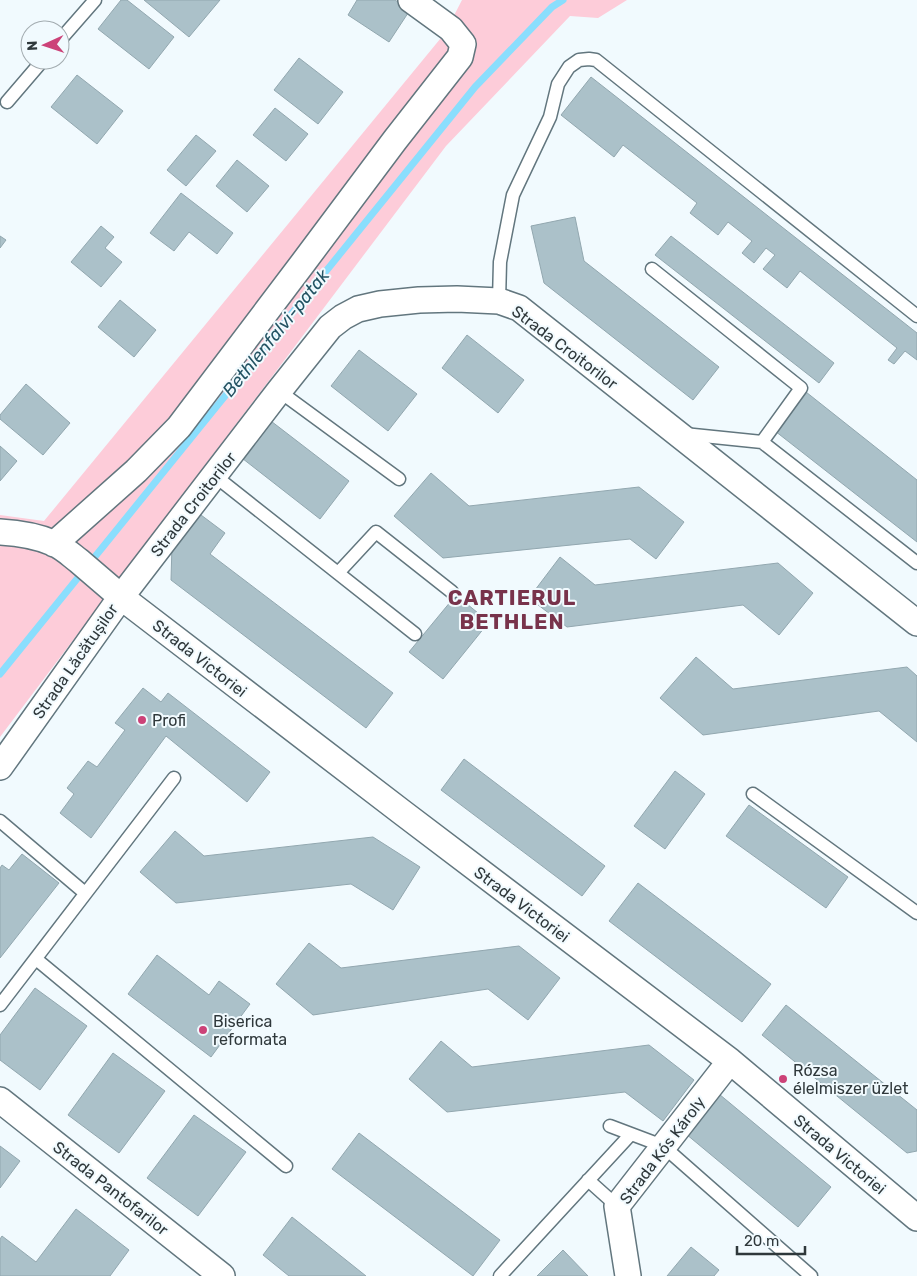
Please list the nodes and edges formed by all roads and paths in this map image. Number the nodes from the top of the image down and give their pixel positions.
1 (95, 0) edge
2 (411, 0) edge
3 (70, 29) edge
4 (34, 70) edge
5 (7, 102) dead end
6 (652, 269) dead end
7 (499, 301) junction
8 (917, 316) edge
9 (279, 391) junction
10 (676, 434) junction
11 (762, 442) junction
12 (215, 476) junction
13 (399, 480) dead end
14 (0, 532) edge
15 (62, 549) junction
16 (917, 563) edge
17 (338, 573) junction
18 (452, 592) dead end
19 (121, 597) junction
20 (917, 623) edge
21 (414, 634) dead end
22 (0, 767) edge
23 (174, 778) dead end
24 (753, 794) dead end
25 (0, 822) edge
26 (86, 894) junction
27 (917, 913) edge
28 (36, 958) junction
29 (0, 1005) edge
30 (730, 1061) junction
31 (0, 1100) edge
32 (610, 1126) dead end
33 (631, 1134) junction
34 (663, 1146) junction
35 (286, 1166) dead end
36 (588, 1180) junction
37 (617, 1206) junction
38 (917, 1218) edge
39 (222, 1276) edge
40 (500, 1276) edge
41 (628, 1276) edge
42 (811, 1276) edge

1 - 3 lane
2 - 15 street
4 - 5 lane
6 - 11 lane
7 - 8 lane
7 - 9 street, Strada Croitorilor
7 - 10 street, Strada Croitorilor
9 - 12 street, Strada Croitorilor
9 - 13 lane
10 - 11 lane
10 - 20 street, Strada Croitorilor
11 - 16 lane
12 - 17 lane
12 - 19 street, Strada Croitorilor
14 - 15 street, Strada Lăcătușilor
15 - 19 street, Strada Lăcătușilor
17 - 18 lane
17 - 21 lane
19 - 22 street, Strada Lăcătușilor
19 - 30 street, Strada Victoriei
23 - 26 lane
24 - 27 lane
25 - 26 lane
26 - 28 lane
28 - 29 lane
28 - 35 lane
30 - 34 street, Strada Kós Károly
30 - 38 street, Strada Victoriei
31 - 39 street, Strada Pantofarilor
32 - 33 lane
33 - 34 lane
33 - 36 lane
34 - 37 street, Strada Kós Károly
34 - 42 lane
36 - 37 lane
36 - 40 lane
37 - 41 street, Strada Kós Károly

